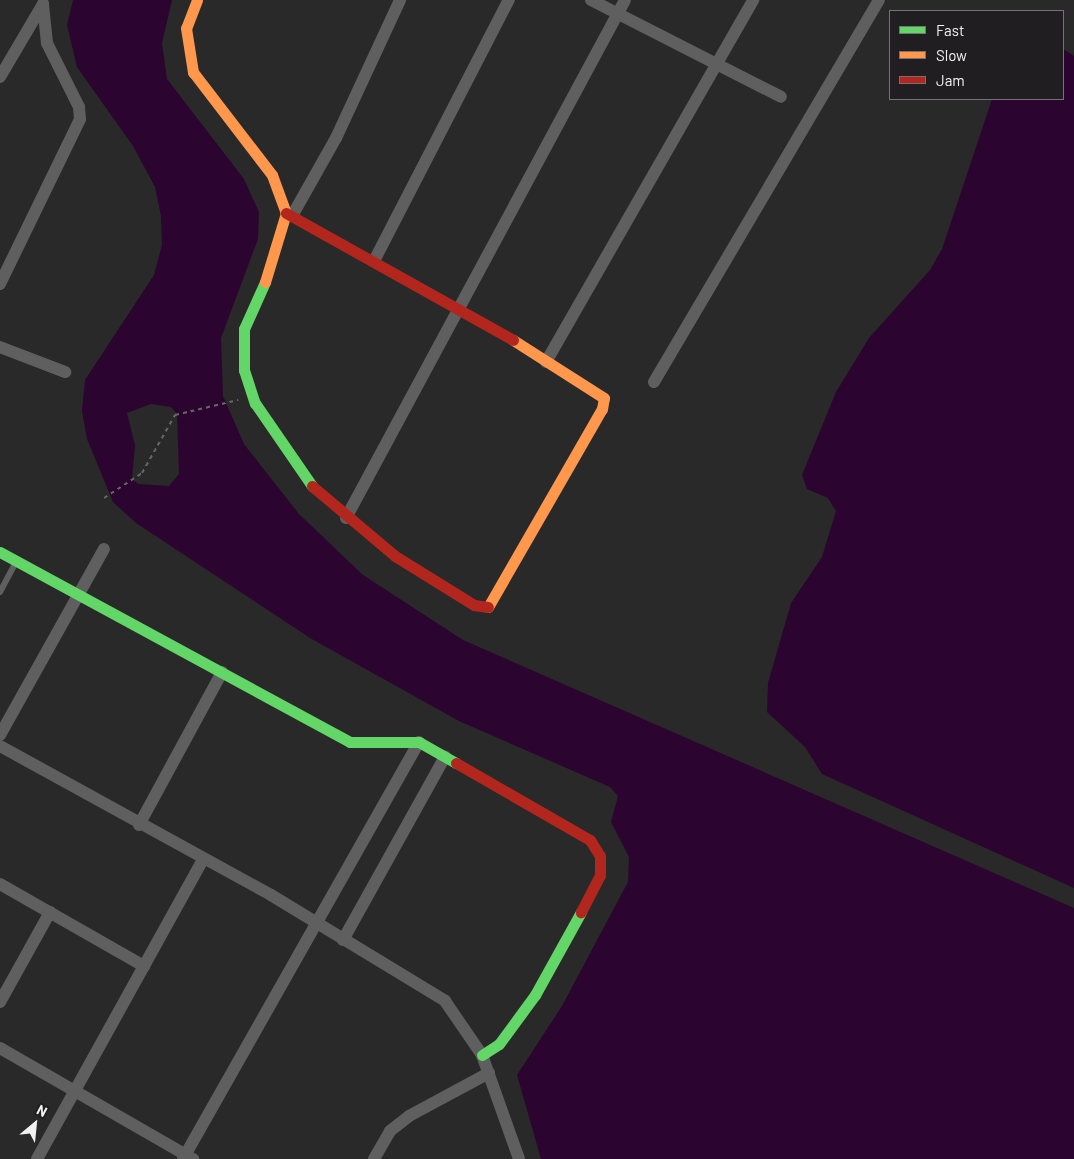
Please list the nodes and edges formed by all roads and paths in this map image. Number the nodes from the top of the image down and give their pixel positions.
1 (197, 0) edge
2 (400, 0) edge
3 (509, 0) edge
4 (591, 0) edge
5 (625, 0) edge
6 (754, 0) edge
7 (879, 0) edge
8 (44, 2) edge
9 (618, 13) junction
10 (716, 66) junction
11 (0, 77) edge
12 (781, 97) dead end
13 (289, 214) junction
14 (374, 261) junction
15 (0, 284) edge
16 (460, 307) junction
17 (0, 346) edge
18 (546, 362) junction
19 (65, 372) dead end
20 (654, 382) dead end
21 (230, 402) dead end
22 (104, 498) dead end
23 (346, 518) junction
24 (104, 549) dead end
25 (0, 552) edge
26 (17, 561) junction
27 (0, 592) edge
28 (79, 596) junction
29 (222, 672) junction
30 (0, 735) edge
31 (418, 742) junction
32 (0, 746) edge
33 (445, 757) junction
34 (139, 825) junction
35 (203, 860) junction
36 (0, 884) edge
37 (50, 912) junction
38 (315, 924) junction
39 (343, 940) junction
40 (144, 966) junction
41 (0, 1002) edge
42 (0, 1048) edge
43 (482, 1055) junction
44 (489, 1074) junction
45 (75, 1091) junction
46 (187, 1158) edge
47 (37, 1159) edge
48 (374, 1159) edge
49 (518, 1159) edge

1 - 13 street
2 - 13 street
3 - 14 street
4 - 9 street
5 - 9 street
6 - 10 street
7 - 20 street
8 - 11 street
8 - 15 street
9 - 10 street
9 - 16 street
10 - 12 street
10 - 18 street
13 - 14 street
13 - 23 street
14 - 16 street
16 - 18 street
16 - 23 street
17 - 19 street
18 - 23 street
21 - 22 path
24 - 28 street
25 - 26 street
26 - 27 lane
26 - 28 street
28 - 29 street
28 - 30 street
29 - 31 street
29 - 34 street
31 - 33 street
31 - 38 street
32 - 34 street
33 - 39 street
33 - 43 street
34 - 35 street
35 - 38 street
35 - 40 street
36 - 37 street
37 - 40 street
37 - 41 street
38 - 39 street
38 - 46 street
39 - 43 street
40 - 45 street
42 - 45 street
43 - 44 street
44 - 48 street
44 - 49 street
45 - 46 street
45 - 47 street

